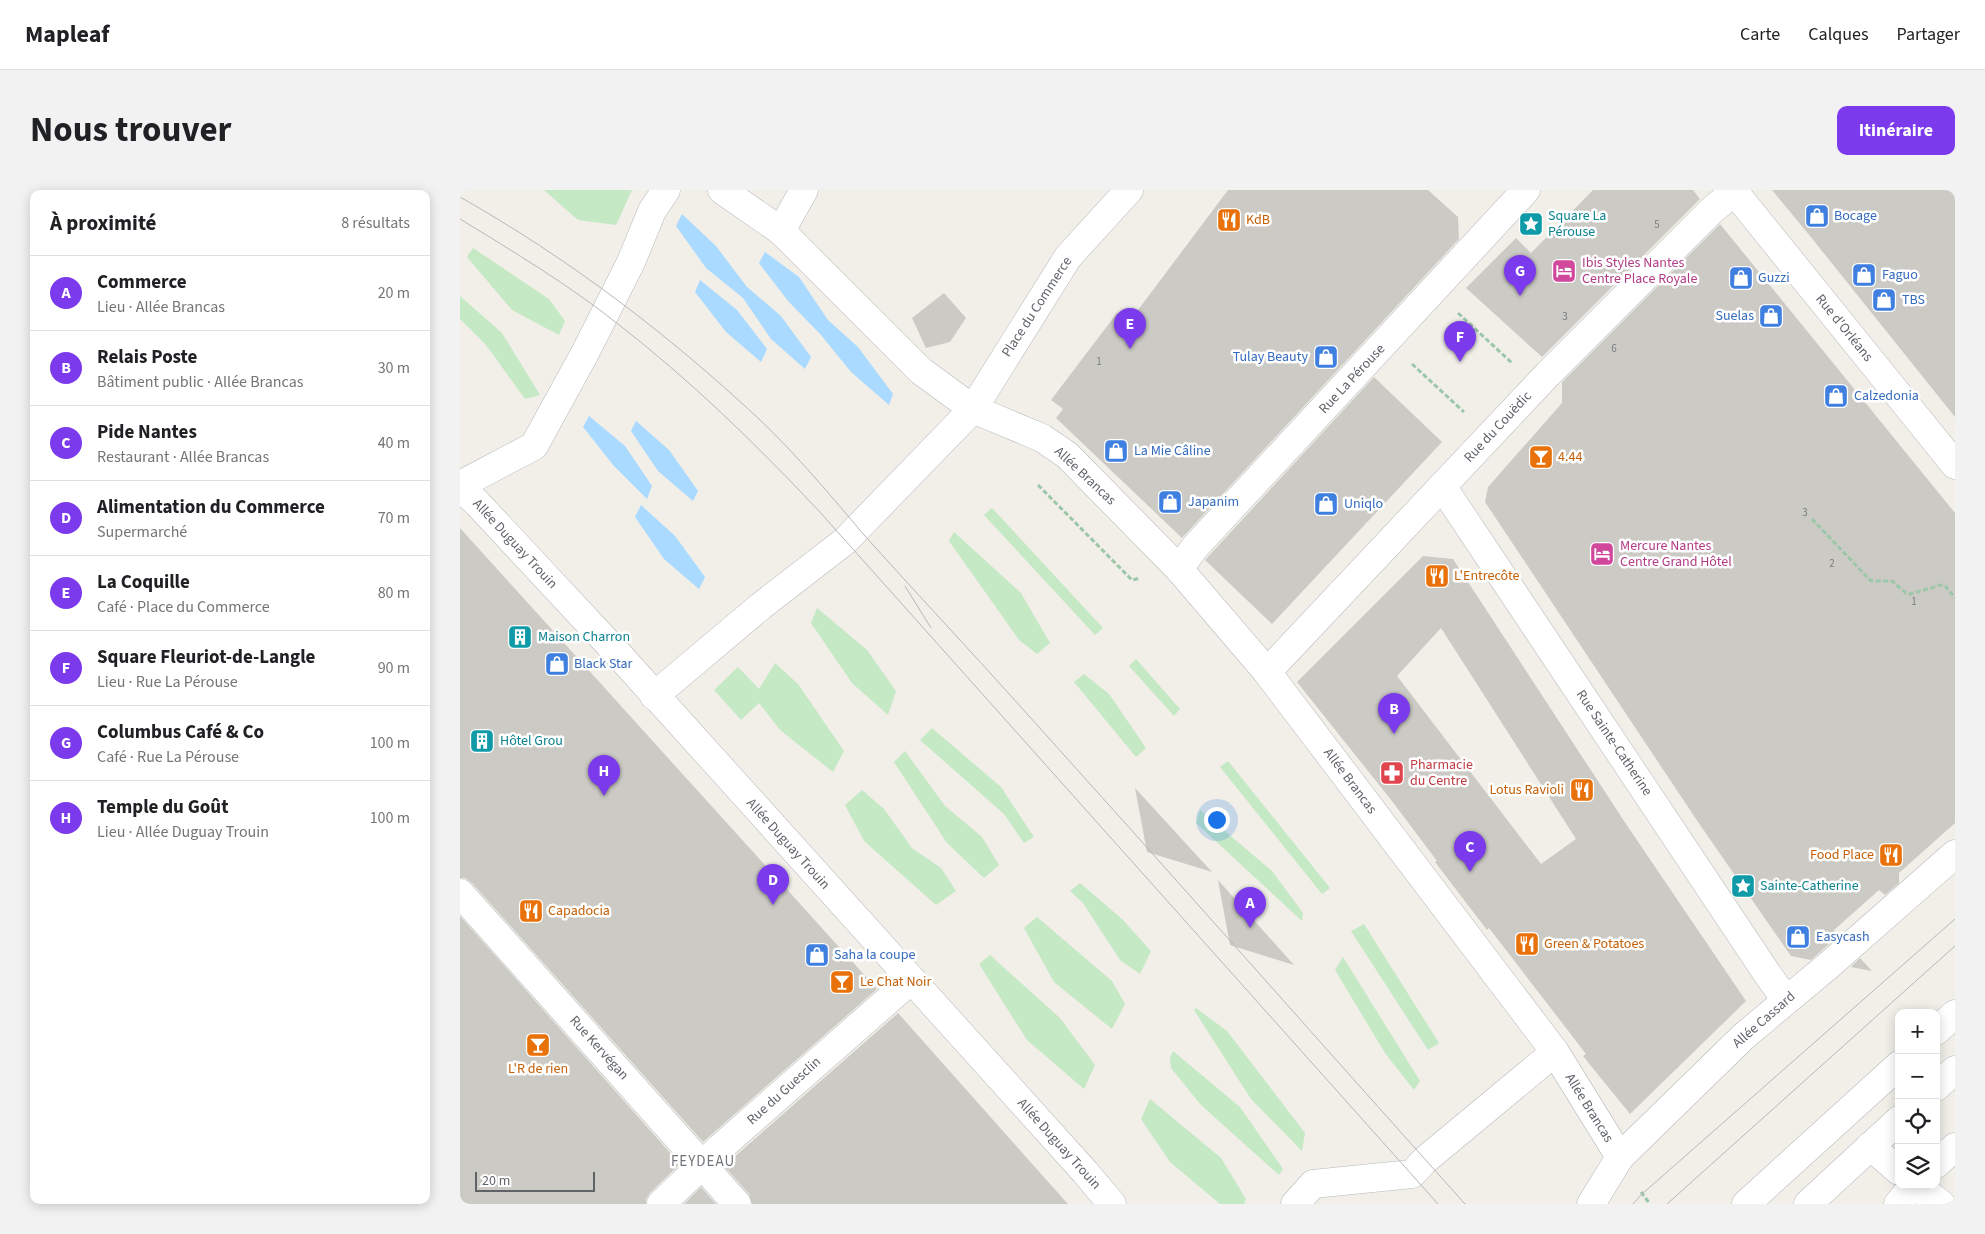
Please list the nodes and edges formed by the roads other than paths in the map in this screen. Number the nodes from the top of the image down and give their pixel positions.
1 (666, 190) edge
2 (722, 190) edge
3 (804, 190) edge
4 (1130, 190) edge
5 (1526, 190) edge
6 (1734, 190) edge
7 (781, 231) junction
8 (973, 409) junction
9 (1955, 465) edge
10 (460, 486) edge
11 (1442, 486) junction
12 (1179, 569) junction
13 (1268, 672) junction
14 (654, 696) junction
15 (1955, 854) edge
16 (460, 893) edge
17 (911, 980) junction
18 (1786, 1000) junction
19 (1955, 1014) edge
20 (1940, 1027) edge
21 (1554, 1052) junction
22 (1895, 1069) edge
23 (1955, 1070) edge
24 (1940, 1083) edge
25 (1895, 1124) edge
26 (1870, 1146) junction
27 (1955, 1147) edge
28 (1620, 1157) junction
29 (1940, 1160) edge
30 (703, 1165) junction
31 (1895, 1168) edge
32 (1911, 1189) edge
33 (1920, 1189) edge
34 (661, 1204) edge
35 (737, 1204) edge
36 (1112, 1204) edge
37 (1295, 1204) edge
38 (1591, 1204) edge
39 (1746, 1204) edge
40 (1808, 1204) edge
41 (1898, 1204) edge
42 (1941, 1204) edge

1 - 10 street
2 - 7 street
3 - 7 street
4 - 8 street, Place du Commerce
5 - 12 street, Rue La Pérouse
6 - 9 street, Rue d'Orléans
6 - 11 street, Rue du Couëdic
7 - 8 street
8 - 12 street, Allée Brancas
8 - 14 street, Place du Commerce
10 - 14 street, Allée Duguay Trouin
11 - 13 street, Rue du Couëdic
11 - 18 street, Rue Sainte-Catherine
12 - 13 street, Allée Brancas
13 - 21 street, Allée Brancas
14 - 17 street, Allée Duguay Trouin
15 - 18 street, Allée Cassard
16 - 30 street, Rue Kervégan
17 - 30 street, Rue du Guesclin
17 - 36 street, Allée Duguay Trouin
18 - 28 street, Allée Cassard
19 - 20 street
21 - 28 street, Allée Brancas
21 - 37 street
22 - 39 street
23 - 24 street
25 - 26 street
26 - 31 street
26 - 40 street
27 - 29 street
28 - 38 street, Allée Cassard
30 - 34 street, Rue du Guesclin
30 - 35 street, Rue Kervégan
32 - 41 street
33 - 42 street

